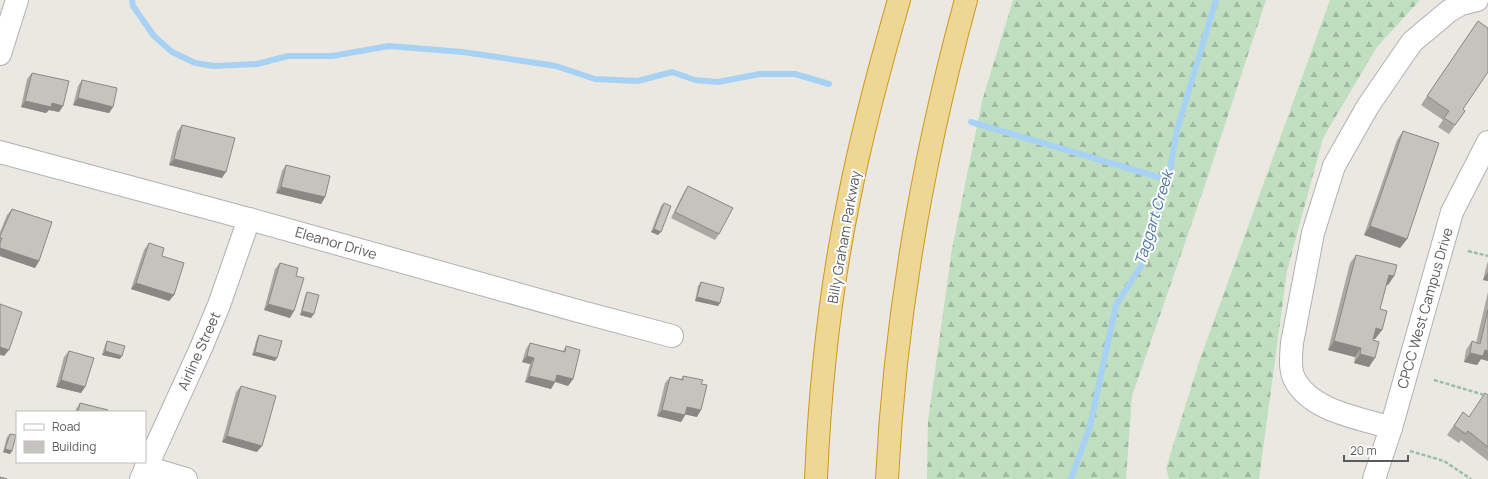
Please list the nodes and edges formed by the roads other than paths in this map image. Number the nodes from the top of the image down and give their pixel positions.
1 (17, 0) edge
2 (899, 0) edge
3 (966, 0) edge
4 (1477, 0) edge
5 (0, 54) edge
6 (1488, 142) edge
7 (0, 152) edge
8 (249, 219) junction
9 (672, 336) dead end
10 (1392, 428) junction
11 (143, 473) edge
12 (186, 479) edge
13 (816, 479) edge
14 (887, 479) edge
15 (1374, 479) edge

1 - 5 street
2 - 13 highway, Billy Graham Parkway
3 - 14 highway
4 - 10 street
6 - 10 street, CPCC West Campus Drive
7 - 8 street, Eleanor Drive
8 - 9 street, Eleanor Drive
8 - 11 street, Airline Street
10 - 15 street, CPCC West Campus Drive
11 - 12 street

